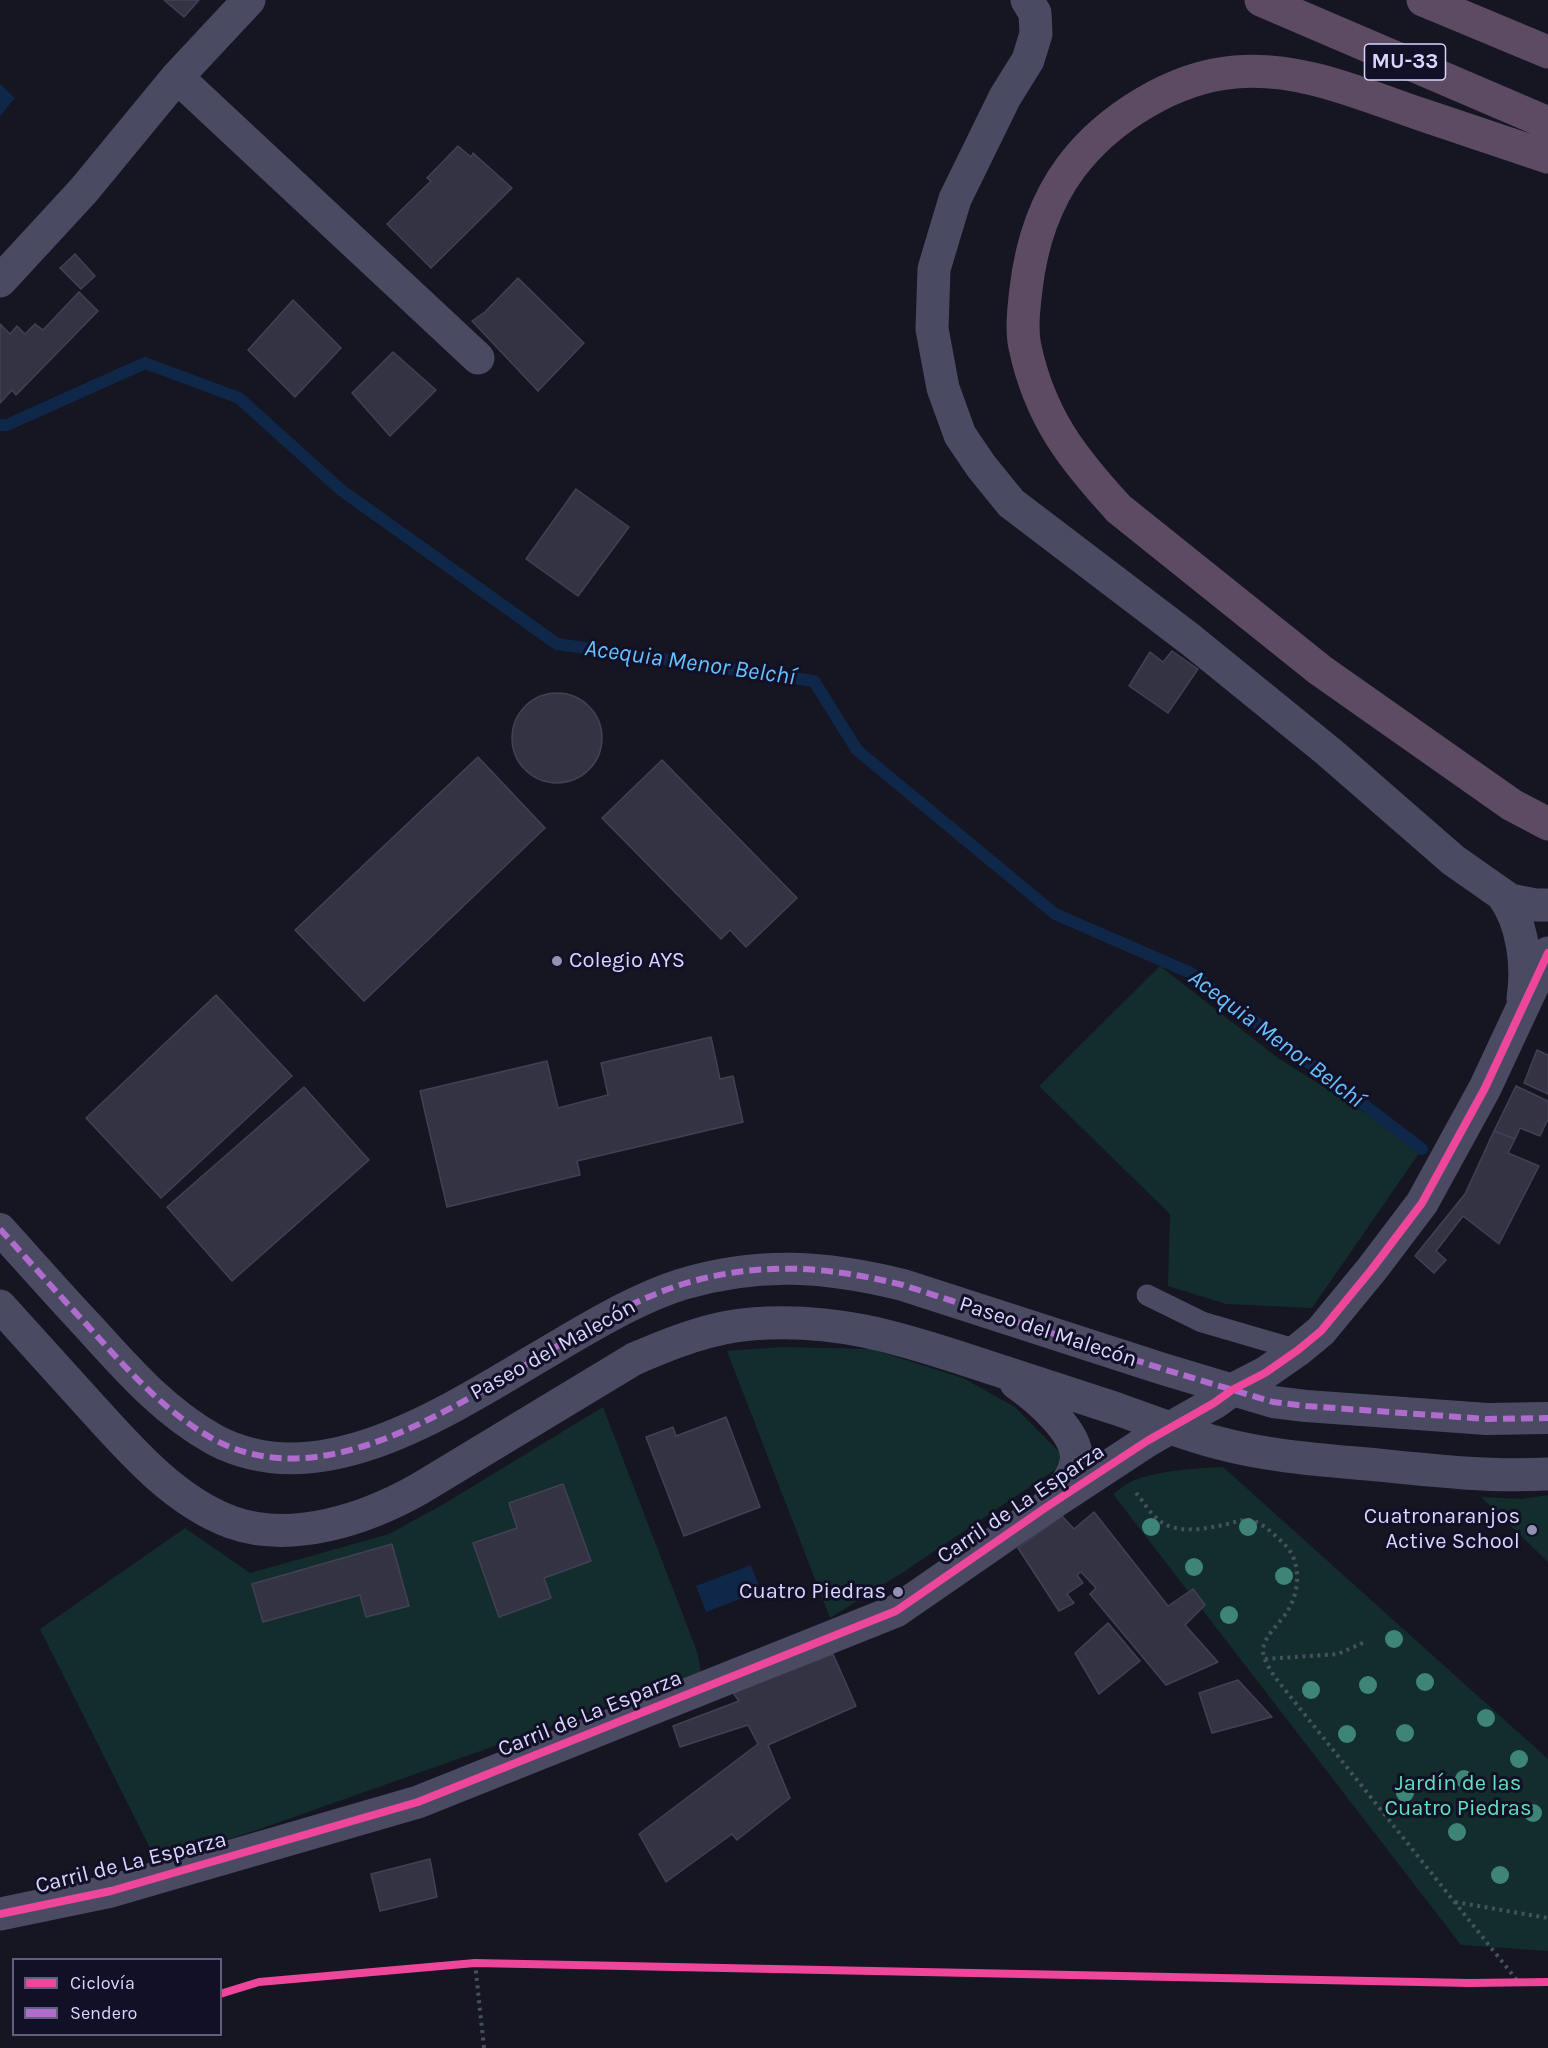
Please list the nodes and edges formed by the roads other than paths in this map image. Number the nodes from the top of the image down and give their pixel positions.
1 (249, 0) edge
2 (1027, 0) edge
3 (1261, 0) edge
4 (1424, 0) edge
5 (1548, 52) edge
6 (177, 77) junction
7 (1548, 123) edge
8 (1548, 157) edge
9 (0, 281) edge
10 (478, 358) dead end
11 (1548, 824) edge
12 (1503, 897) junction
13 (1548, 905) edge
14 (1548, 953) edge
15 (1521, 1013) junction
16 (0, 1229) edge
17 (1147, 1295) dead end
18 (0, 1306) edge
19 (1298, 1350) junction
20 (986, 1366) junction
21 (1232, 1390) junction
22 (1548, 1418) edge
23 (1158, 1435) junction
24 (1548, 1474) edge
25 (1045, 1508) junction
26 (0, 1914) edge

1 - 6 street
2 - 12 street
3 - 7 highway, MU-33
4 - 5 highway, MU-33
6 - 9 street
6 - 10 street
8 - 11 highway
12 - 13 street
12 - 15 street
14 - 15 street
15 - 19 street, Carril de La Esparza
16 - 21 street, Paseo del Malecón
17 - 19 lane
18 - 20 street
19 - 21 street, Carril de La Esparza
20 - 23 street
20 - 25 street
21 - 22 street, Paseo del Malecón
21 - 23 street, Carril de La Esparza
23 - 24 street
23 - 25 street, Carril de La Esparza
25 - 26 street, Carril de La Esparza

